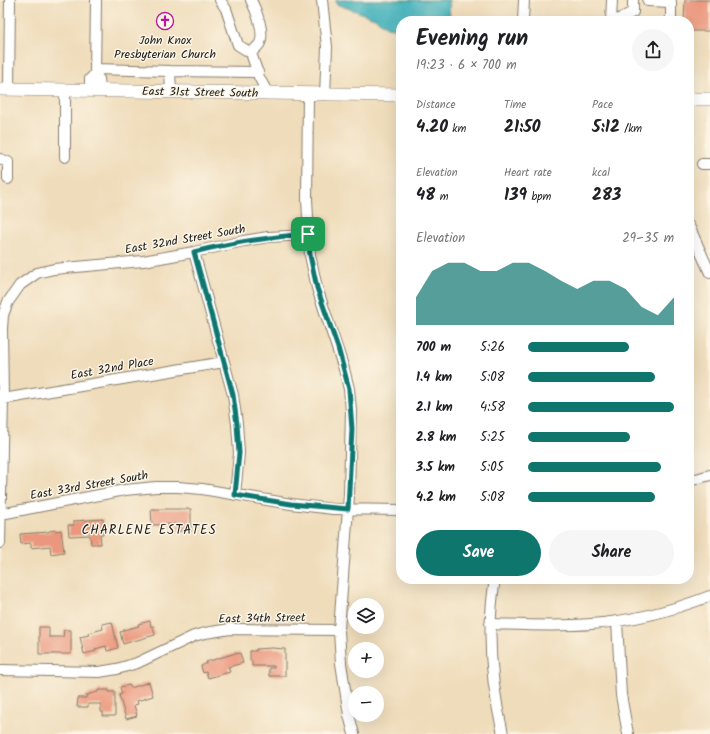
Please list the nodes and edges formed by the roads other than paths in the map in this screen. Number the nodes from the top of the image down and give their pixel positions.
1 (10, 0) edge
2 (96, 0) edge
3 (220, 0) edge
4 (251, 0) edge
5 (322, 0) edge
6 (524, 0) edge
7 (612, 0) edge
8 (633, 0) edge
9 (648, 1) edge
10 (523, 16) edge
11 (611, 16) edge
12 (625, 16) edge
13 (671, 16) edge
14 (251, 53) junction
15 (170, 71) junction
16 (95, 72) junction
17 (258, 72) junction
18 (4, 89) edge
19 (65, 90) junction
20 (95, 91) junction
21 (171, 92) junction
22 (268, 94) junction
23 (308, 94) junction
24 (324, 95) junction
25 (396, 95) edge
26 (694, 99) edge
27 (710, 99) edge
28 (65, 157) dead end
29 (0, 159) edge
30 (8, 179) dead end
31 (308, 234) junction
32 (694, 237) edge
33 (194, 252) junction
34 (710, 273) edge
35 (224, 362) junction
36 (3, 399) junction
37 (710, 475) edge
38 (694, 480) edge
39 (235, 495) junction
40 (348, 509) junction
41 (396, 510) edge
42 (1, 514) junction
43 (0, 543) edge
44 (494, 584) edge
45 (710, 596) edge
46 (617, 621) junction
47 (490, 624) junction
48 (339, 630) junction
49 (0, 670) edge
50 (354, 734) edge
51 (503, 734) edge
52 (628, 734) edge

1 - 18 street
2 - 16 street
3 - 14 street
4 - 14 street
5 - 24 street
6 - 10 street
7 - 11 street
8 - 12 street
9 - 13 street
14 - 17 street
15 - 16 street
15 - 17 street
15 - 21 street
16 - 20 street
17 - 22 street
18 - 19 main road, East 31st Street South
19 - 20 main road, East 31st Street South
19 - 28 street
20 - 21 main road, East 31st Street South
21 - 22 main road, East 31st Street South
22 - 23 main road, East 31st Street South
23 - 24 main road, East 31st Street South
23 - 31 street
24 - 25 main road, East 31st Street South
26 - 27 main road
29 - 30 street
31 - 33 street, East 32nd Street South
31 - 40 street
32 - 34 street
33 - 35 street
33 - 36 street, East 32nd Street South
35 - 36 street, East 32nd Place
35 - 39 street
36 - 42 street, East 32nd Street South
37 - 38 street
39 - 40 street, East 33rd Street South
39 - 42 street, East 33rd Street South
40 - 41 street, East 33rd Street South
40 - 48 street
42 - 43 street
44 - 47 street
45 - 46 street
46 - 47 street
46 - 52 street
47 - 51 street
48 - 49 street, East 34th Street
48 - 50 street

